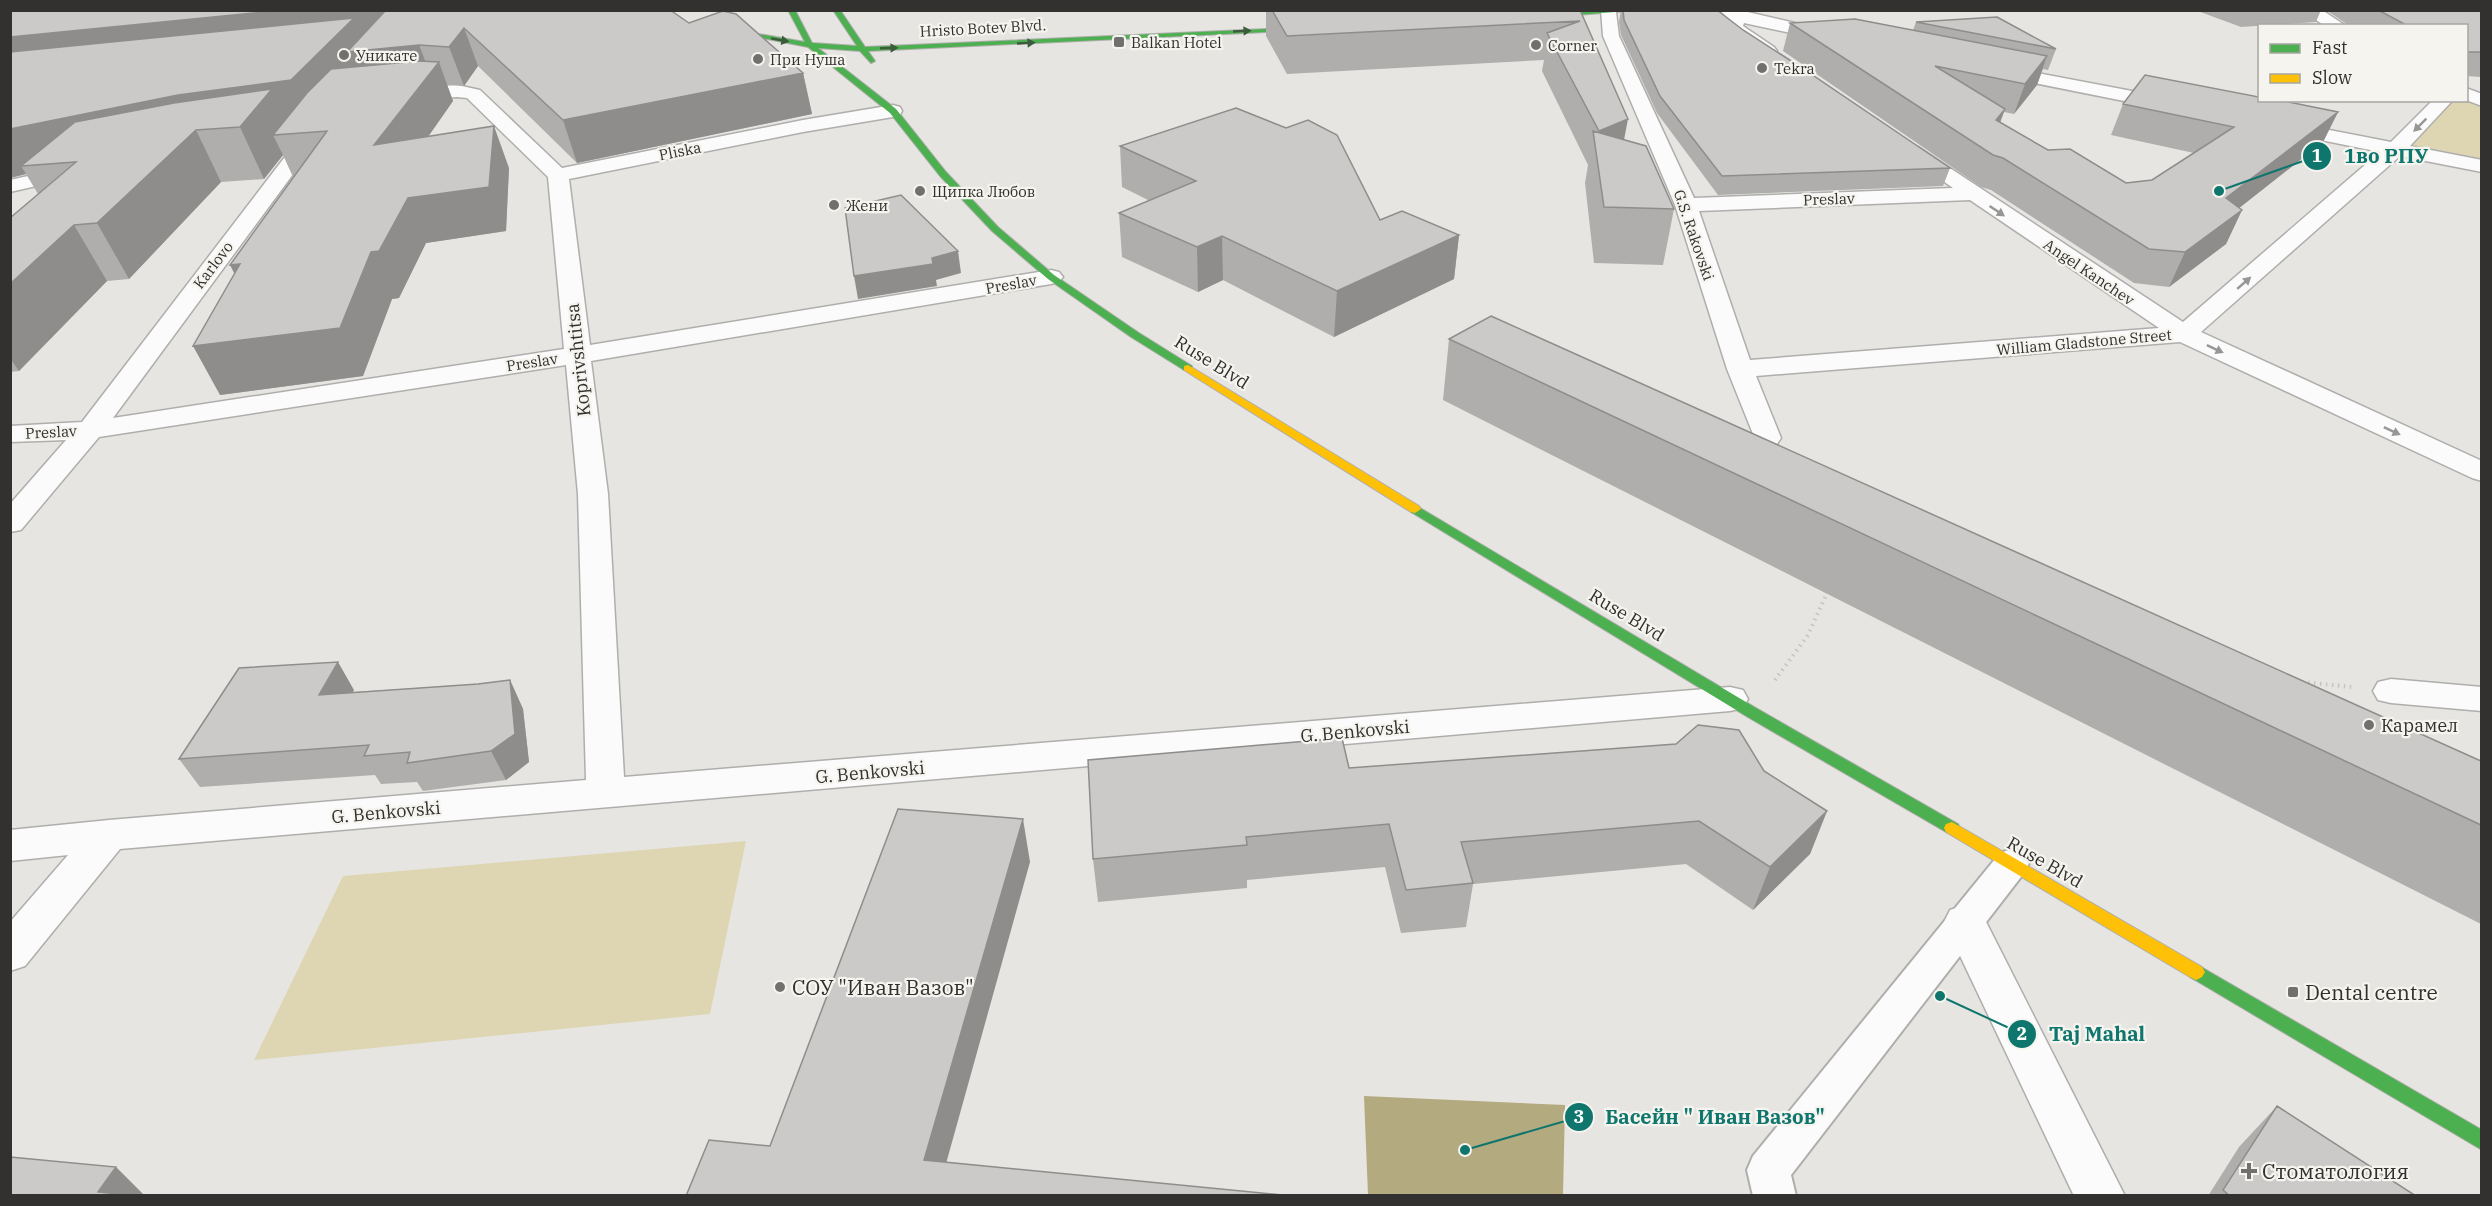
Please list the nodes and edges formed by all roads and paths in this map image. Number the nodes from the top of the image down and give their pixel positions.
1 (836, 10) edge
2 (1638, 10) edge
3 (2309, 10) edge
4 (1608, 12) edge
5 (1733, 14) edge
6 (1525, 16) edge
7 (792, 19) edge
8 (2334, 24) edge
9 (709, 27) edge
10 (1324, 27) edge
11 (858, 32) junction
12 (1851, 40) edge
13 (810, 45) junction
14 (968, 46) junction
15 (865, 49) junction
16 (1782, 61) edge
17 (904, 62) dead end
18 (1974, 66) edge
19 (376, 97) edge
20 (2442, 102) edge
21 (2196, 110) edge
22 (893, 111) junction
23 (2267, 124) edge
24 (290, 131) edge
25 (1896, 140) edge
26 (2396, 149) junction
27 (2481, 166) edge
28 (90, 168) edge
29 (558, 175) junction
30 (10, 186) edge
31 (1972, 194) junction
32 (1686, 205) junction
33 (1051, 277) junction
34 (2184, 334) junction
35 (578, 355) junction
36 (1740, 369) junction
37 (90, 430) junction
38 (10, 434) edge
39 (1767, 438) edge
40 (2481, 472) edge
41 (10, 524) edge
42 (1827, 593) dead end
43 (2293, 681) edge
44 (2391, 691) joint
45 (2481, 699) edge
46 (1741, 706) junction
47 (606, 794) junction
48 (109, 835) junction
49 (10, 846) edge
50 (2012, 863) junction
51 (1965, 922) junction
52 (10, 953) edge
53 (2481, 1141) edge
54 (1775, 1196) edge
55 (2100, 1196) edge

1 - 11 street
2 - 4 street
3 - 8 street
4 - 6 street
4 - 32 street, G.S. Rakovski
5 - 12 street
5 - 16 street
7 - 11 street
7 - 13 street
9 -> 13 street, Hristo Botev Blvd.
14 -> 10 street, Hristo Botev Blvd.
11 - 15 street
13 - 15 street, Hristo Botev Blvd.
13 - 22 street, Ruse Blvd
15 -> 14 street, Hristo Botev Blvd.
14 - 17 street
15 - 22 street
18 - 21 street
19 - 29 street
20 -> 26 street, William Gladstone Street
22 - 29 street, Pliska
22 - 33 street, Ruse Blvd
23 - 26 street
24 - 37 street, Karlovo
25 - 31 street, Angel Kanchev
26 - 27 street
34 -> 26 street, William Gladstone Street
28 - 30 street
29 - 35 street, Koprivshtitsa
31 - 32 street, Preslav
31 -> 34 street, Angel Kanchev
32 - 36 street, G.S. Rakovski
33 - 35 street, Preslav
33 - 46 street, Ruse Blvd
34 - 36 street, William Gladstone Street
34 -> 40 street, Angel Kanchev
35 - 37 street, Preslav
35 - 47 street, Koprivshtitsa
36 - 39 street, G.S. Rakovski
37 - 38 street, Preslav
37 - 41 street, Karlovo
42 - 46 path
43 - 44 path
44 - 45 street
46 - 47 street, G. Benkovski
46 - 50 street, Ruse Blvd
47 - 48 street, G. Benkovski
48 - 49 street, G. Benkovski
48 - 52 street
50 - 51 lane
50 - 53 street, Ruse Blvd
51 - 54 lane
51 - 55 street

